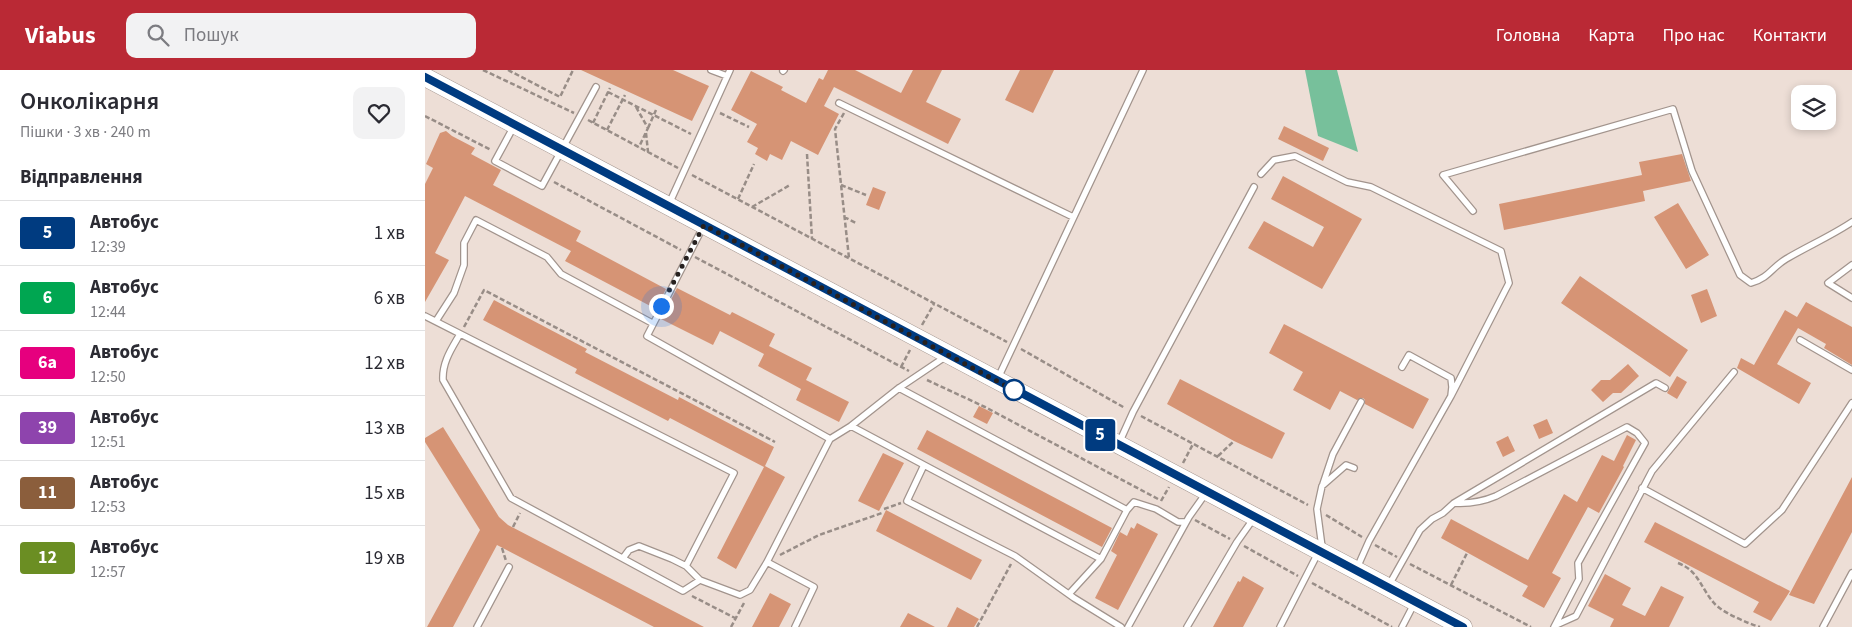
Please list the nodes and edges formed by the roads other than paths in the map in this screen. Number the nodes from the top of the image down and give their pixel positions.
1 (711, 70) edge
2 (1143, 70) edge
3 (729, 73) edge
4 (425, 77) edge
5 (595, 87) dead end
6 (839, 103) dead end
7 (514, 124) junction
8 (562, 149) junction
9 (1261, 174) dead end
10 (1254, 187) dead end
11 (669, 206) junction
12 (1473, 211) dead end
13 (1073, 217) junction
14 (1852, 222) edge
15 (704, 225) junction
16 (1852, 265) edge
17 (1852, 298) edge
18 (425, 316) edge
19 (437, 321) junction
20 (652, 323) junction
21 (460, 334) junction
22 (1800, 340) dead end
23 (949, 355) junction
24 (1402, 367) dead end
25 (1852, 370) edge
26 (1734, 372) dead end
27 (997, 380) junction
28 (899, 388) junction
29 (1665, 388) dead end
30 (1451, 396) junction
31 (1361, 402) dead end
32 (1852, 403) edge
33 (851, 426) junction
34 (830, 439) junction
35 (1118, 445) junction
36 (924, 465) junction
37 (1354, 468) dead end
38 (1322, 486) junction
39 (1642, 488) junction
40 (1207, 492) junction
41 (1454, 503) junction
42 (1127, 510) junction
43 (1254, 517) junction
44 (1186, 522) junction
45 (1321, 552) junction
46 (623, 558) junction
47 (1101, 559) junction
48 (767, 562) junction
49 (685, 566) junction
50 (509, 567) dead end
51 (1356, 570) junction
52 (1852, 573) edge
53 (701, 580) junction
54 (1388, 587) junction
55 (1069, 594) junction
56 (1415, 602) junction
57 (1555, 626) edge
58 (477, 627) edge
59 (795, 627) edge
60 (1121, 627) edge
61 (1128, 627) edge
62 (1187, 627) edge
63 (1280, 627) edge
64 (1402, 627) edge
65 (1463, 627) edge
66 (1823, 627) edge

1 - 3 lane
2 - 13 lane
3 - 11 lane
4 - 7 main road
5 - 8 lane
6 - 13 lane
7 - 8 main road
7 - 8 lane
8 - 11 main road
9 - 30 lane
10 - 35 lane
11 - 15 main road
12 - 14 lane
13 - 27 lane
15 - 20 lane
15 - 23 main road
16 - 17 lane
18 - 19 lane
19 - 20 lane
19 - 21 lane
20 - 34 lane
21 - 46 lane
21 - 49 lane
22 - 25 lane
23 - 27 main road
23 - 28 lane
24 - 30 lane
26 - 39 lane
27 - 35 main road
28 - 33 lane
28 - 42 lane
29 - 41 lane
30 - 51 lane
31 - 38 lane
32 - 39 lane
33 - 34 lane
33 - 36 lane
34 - 48 lane
35 - 40 main road
36 - 47 lane
36 - 55 lane
37 - 38 lane
38 - 45 lane
39 - 57 lane
40 - 43 main road
40 - 44 lane
41 - 54 lane
41 - 57 lane
42 - 44 lane
42 - 47 lane
43 - 45 main road
43 - 62 lane
44 - 61 lane
45 - 51 main road
45 - 63 lane
46 - 49 lane
46 - 53 lane
47 - 55 lane
48 - 53 lane
48 - 59 lane
49 - 53 lane
50 - 58 lane
51 - 54 main road
52 - 66 lane
54 - 56 main road
55 - 60 lane
56 - 64 lane
56 - 65 main road

